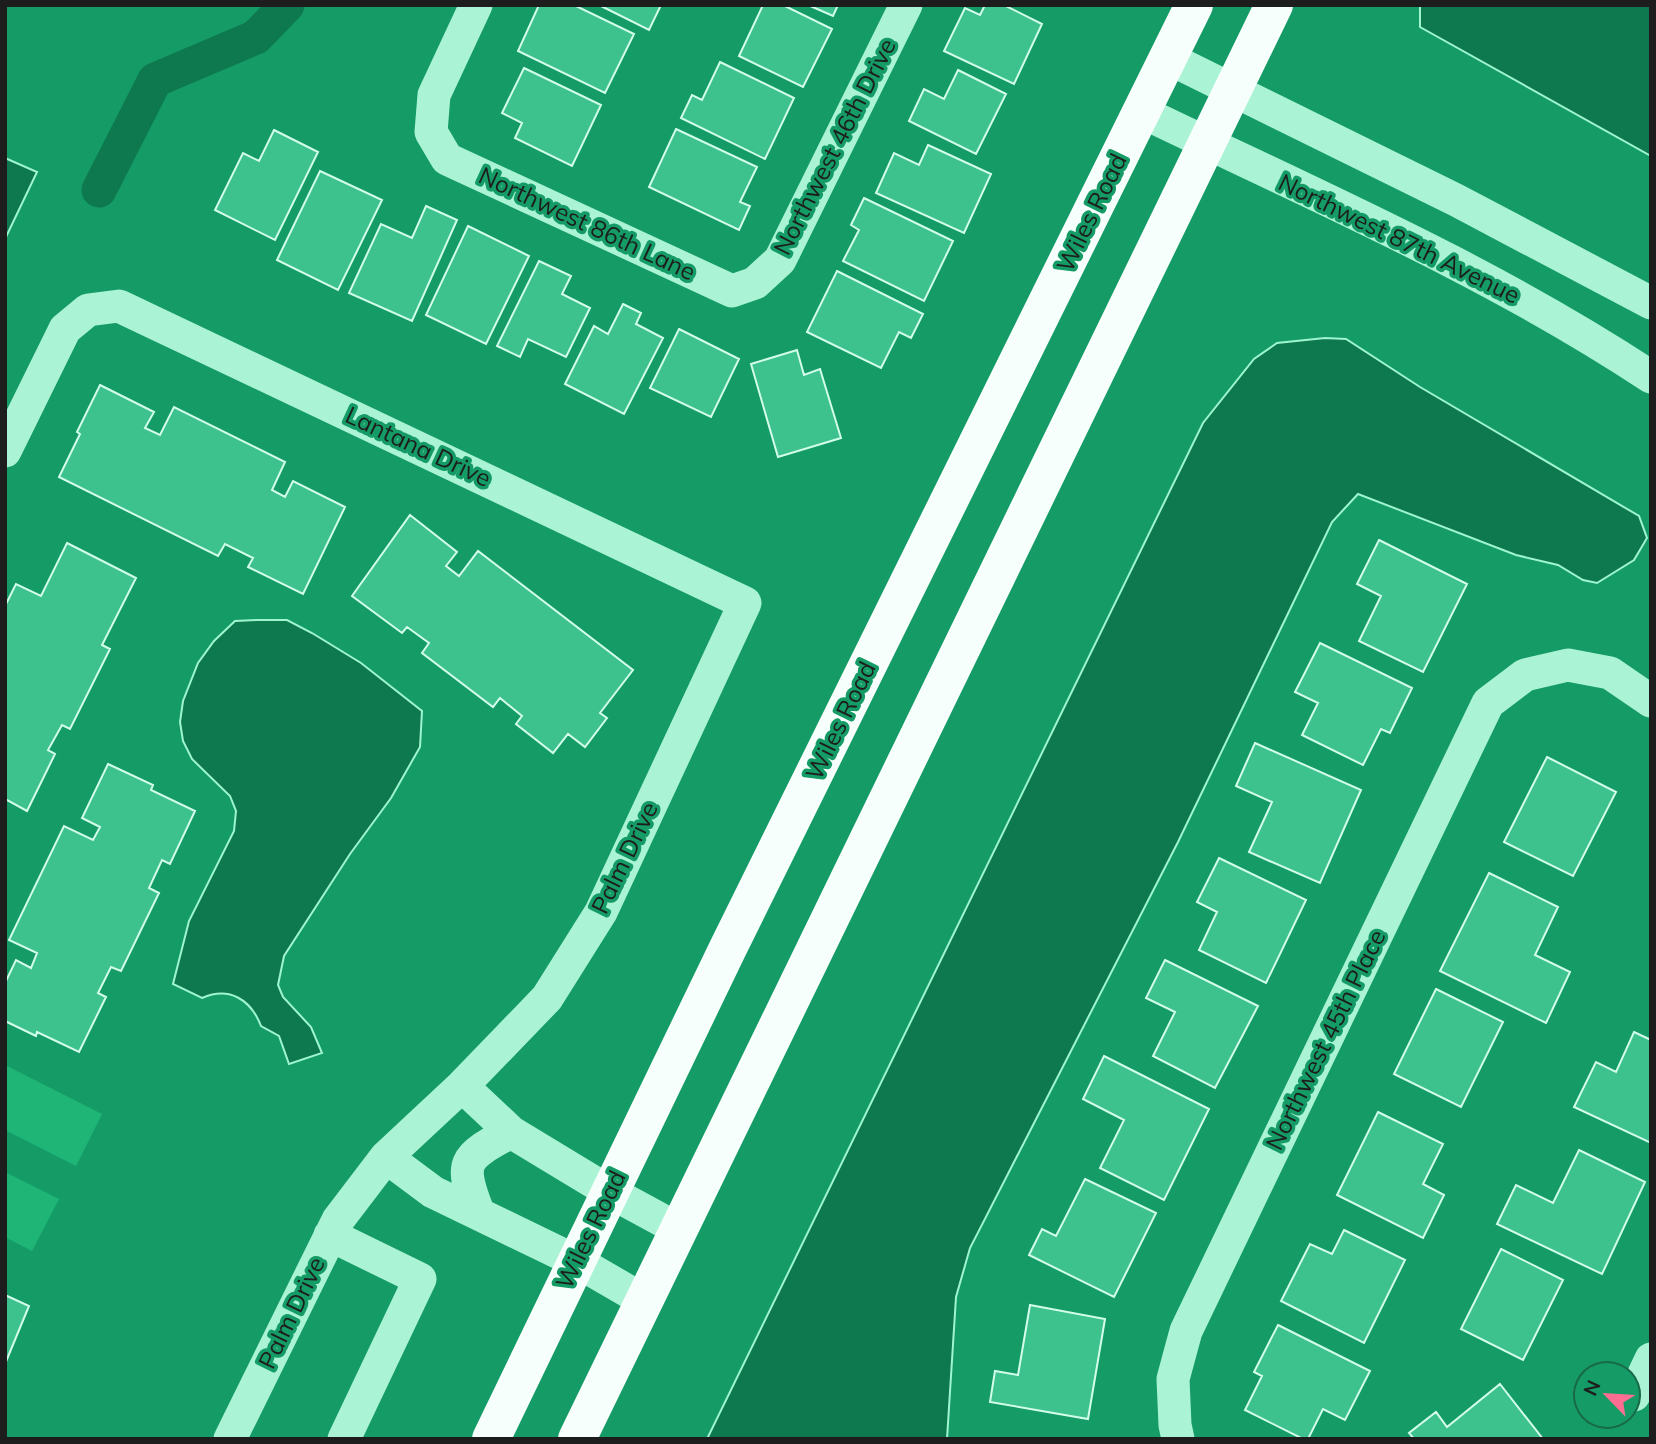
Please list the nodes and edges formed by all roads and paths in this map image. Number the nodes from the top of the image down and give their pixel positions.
1 (476, 5) edge
2 (906, 5) edge
3 (1194, 5) edge
4 (1275, 5) edge
5 (1168, 58) junction
6 (1233, 90) junction
7 (1142, 112) junction
8 (1207, 144) junction
9 (755, 283) joint
10 (1651, 303) edge
11 (1651, 377) edge
12 (5, 451) edge
13 (746, 603) joint
14 (1651, 701) edge
15 (462, 1086) junction
16 (511, 1132) junction
17 (386, 1157) junction
18 (610, 1192) junction
19 (479, 1214) junction
20 (680, 1230) junction
21 (330, 1235) junction
22 (576, 1261) junction
23 (645, 1301) junction
24 (1651, 1359) edge
25 (1642, 1378) edge
26 (1177, 1432) edge
27 (229, 1439) edge
28 (344, 1439) edge
29 (491, 1439) edge
30 (577, 1439) edge

1 - 9 street, Northwest 86th Lane
2 - 9 street, Northwest 46th Drive
3 - 5 main road, Wiles Road
4 - 6 main road
5 - 6 street
5 - 7 main road, Wiles Road
6 - 8 main road
6 - 10 street
7 - 8 street, Northwest 87th Avenue
7 - 18 main road, Wiles Road
8 - 11 street, Northwest 87th Avenue
8 - 20 main road
12 - 13 street, Lantana Drive
13 - 15 street, Palm Drive
14 - 26 street, Northwest 45th Place
15 - 16 street
15 - 17 street, Palm Drive
16 - 18 street
16 - 19 street
17 - 19 street
17 - 21 street, Palm Drive
18 - 20 street
18 - 22 main road, Wiles Road
19 - 22 street
20 - 23 main road
21 - 27 street, Palm Drive
21 - 28 street
22 - 23 street
22 - 29 main road, Wiles Road
23 - 30 main road
24 - 25 street

